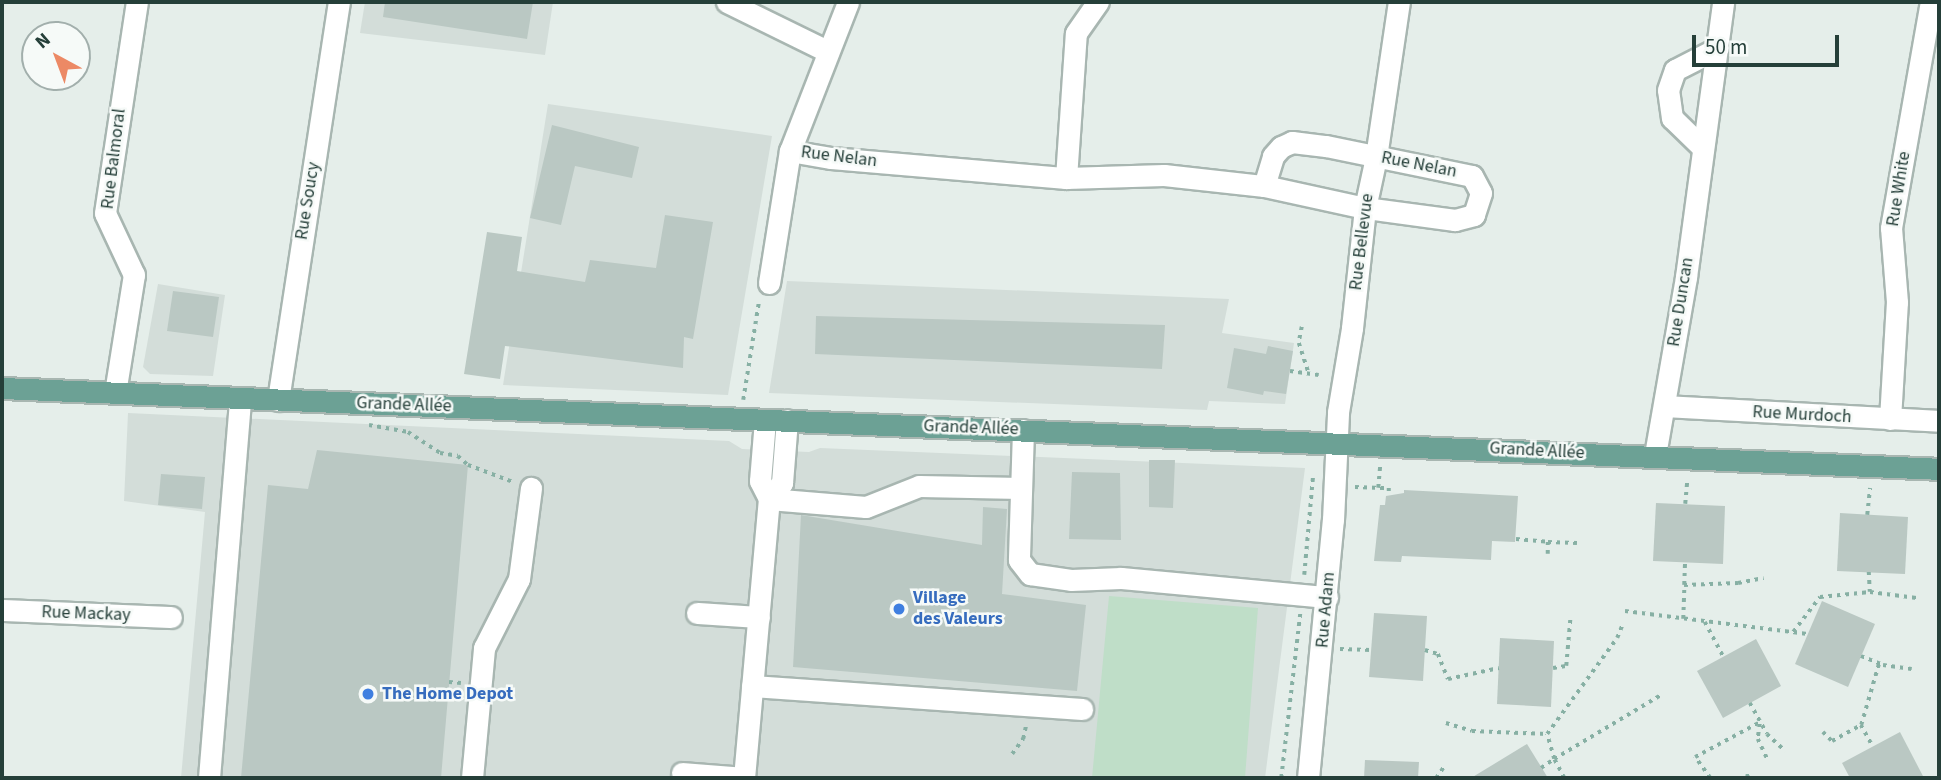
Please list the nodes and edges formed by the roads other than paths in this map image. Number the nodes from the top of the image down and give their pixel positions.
1 (137, 2) edge
2 (339, 2) edge
3 (727, 2) edge
4 (848, 2) edge
5 (1098, 2) edge
6 (1399, 2) edge
7 (1723, 2) edge
8 (1931, 2) edge
9 (1718, 48) junction
10 (827, 51) junction
11 (1703, 148) junction
12 (790, 151) junction
13 (1376, 158) junction
14 (1066, 178) junction
15 (1264, 186) junction
16 (1365, 208) junction
17 (764, 292) road end
18 (2, 388) edge
19 (115, 393) junction
20 (240, 398) junction
21 (278, 400) junction
22 (1664, 406) junction
23 (1890, 419) junction
24 (765, 420) junction
25 (787, 420) junction
26 (1939, 421) edge
27 (1023, 430) junction
28 (1337, 442) junction
29 (1655, 455) junction
30 (1939, 469) edge
31 (531, 488) road end
32 (1021, 488) junction
33 (769, 499) junction
34 (1327, 597) junction
35 (2, 610) edge
36 (696, 613) dead end
37 (171, 617) dead end
38 (759, 617) junction
39 (752, 686) junction
40 (1082, 709) dead end
41 (682, 772) dead end
42 (209, 778) edge
43 (472, 778) edge
44 (744, 778) edge
45 (1308, 778) edge

1 - 19 street, Rue Balmoral
2 - 21 street, Rue Soucy
3 - 10 street
4 - 10 street
5 - 14 street
6 - 13 street, Rue Bellevue
7 - 9 street, Rue Duncan
8 - 23 street, Rue White
9 - 11 street, Rue Duncan
9 - 11 street
10 - 12 street
11 - 22 street, Rue Duncan
12 - 14 street, Rue Nelan
12 - 17 street
13 - 15 street, Rue Nelan
13 - 16 street, Rue Bellevue
13 - 16 street, Rue Nelan
14 - 15 street, Rue Nelan
15 - 16 street, Rue Nelan
16 - 28 street, Rue Bellevue
18 - 19 main road, Grande Allée
19 - 20 main road, Grande Allée
20 - 21 main road, Grande Allée
20 - 42 street
21 - 24 main road, Grande Allée
22 - 23 street, Rue Murdoch
22 - 29 street, Rue Duncan
23 - 26 street, Rue Murdoch
24 - 25 main road, Grande Allée
24 - 33 street
25 - 27 main road, Grande Allée
25 - 33 street
27 - 28 main road, Grande Allée
27 - 32 street
28 - 29 main road, Grande Allée
28 - 34 street, Rue Adam
29 - 30 main road, Grande Allée
31 - 43 street
32 - 33 street
32 - 34 street
33 - 38 street
34 - 45 street, Rue Adam
35 - 37 street, Rue Mackay
36 - 38 street
38 - 39 street
39 - 40 street
39 - 44 street
41 - 44 street

